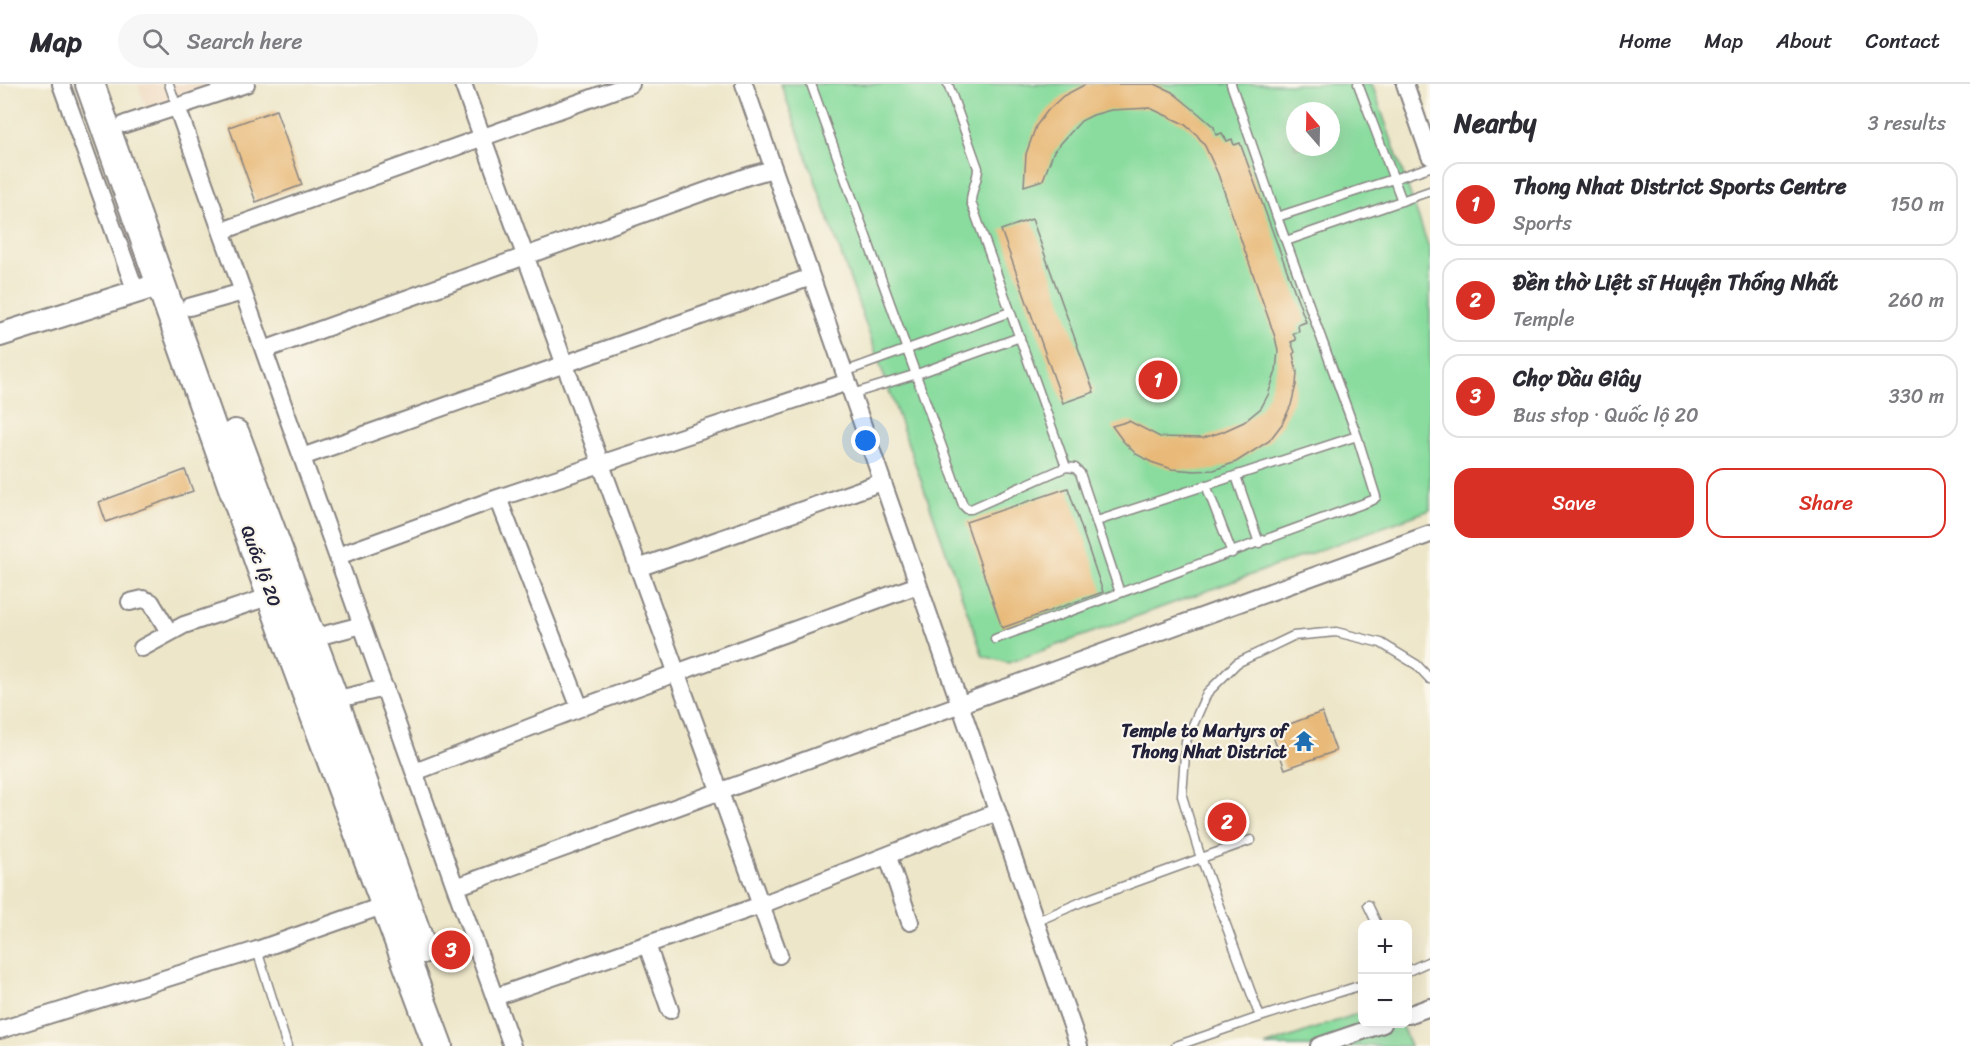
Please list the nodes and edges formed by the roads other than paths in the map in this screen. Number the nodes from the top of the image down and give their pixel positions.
1 (62, 84) edge
2 (90, 84) edge
3 (111, 84) edge
4 (169, 84) edge
5 (246, 84) edge
6 (463, 84) edge
7 (631, 84) edge
8 (744, 84) edge
9 (811, 84) edge
10 (1231, 84) edge
11 (1358, 84) edge
12 (1405, 84) edge
13 (951, 85) edge
14 (177, 107) junction
15 (125, 124) junction
16 (482, 138) junction
17 (1430, 156) edge
18 (1430, 167) edge
19 (773, 170) junction
20 (1394, 179) junction
21 (1430, 191) edge
22 (1402, 201) junction
23 (1277, 217) junction
24 (222, 231) junction
25 (1286, 241) junction
26 (526, 257) junction
27 (811, 277) junction
28 (148, 288) junction
29 (243, 292) junction
30 (189, 307) junction
31 (1010, 312) junction
32 (0, 335) edge
33 (1020, 338) junction
34 (264, 350) junction
35 (907, 350) junction
36 (564, 363) junction
37 (917, 374) junction
38 (847, 383) junction
39 (1356, 436) junction
40 (302, 457) junction
41 (601, 465) junction
42 (1066, 467) junction
43 (1236, 476) junction
44 (882, 482) junction
45 (1206, 485) junction
46 (498, 498) junction
47 (1097, 521) junction
48 (1430, 534) edge
49 (1258, 543) junction
50 (1232, 553) junction
51 (338, 556) junction
52 (638, 568) junction
53 (918, 585) junction
54 (1120, 593) junction
55 (271, 596) junction
56 (130, 602) dead end
57 (362, 625) junction
58 (169, 632) junction
59 (996, 639) dead end
60 (299, 642) junction
61 (142, 648) dead end
62 (677, 674) junction
63 (1430, 679) edge
64 (385, 688) junction
65 (334, 700) junction
66 (960, 704) junction
67 (580, 708) junction
68 (415, 772) junction
69 (720, 791) junction
70 (997, 812) junction
71 (1251, 840) dead end
72 (888, 857) junction
73 (1202, 858) junction
74 (456, 887) junction
75 (761, 905) junction
76 (1368, 905) dead end
77 (385, 906) junction
78 (1375, 920) edge
79 (910, 922) dead end
80 (1035, 922) junction
81 (647, 945) junction
82 (257, 950) junction
83 (779, 956) dead end
84 (1430, 962) edge
85 (1412, 969) edge
86 (1358, 986) edge
87 (495, 997) junction
88 (1430, 1007) edge
89 (670, 1010) dead end
90 (1412, 1012) edge
91 (1260, 1017) junction
92 (1369, 1028) edge
93 (0, 1030) edge
94 (287, 1046) edge
95 (438, 1046) edge
96 (457, 1046) edge
97 (512, 1046) edge
98 (1078, 1046) edge
99 (1176, 1046) edge
100 (1319, 1046) edge

1 - 28 street
2 - 28 highway, Quốc lộ 20
3 - 15 highway, Quốc lộ 20
4 - 14 lane
5 - 14 street
6 - 16 street
7 - 16 street
8 - 19 street
9 - 35 lane
10 - 23 lane
11 - 20 lane
12 - 17 street
13 - 31 lane
14 - 15 street
14 - 24 street
15 - 30 highway, Quốc lộ 20
16 - 24 street
16 - 26 street
18 - 20 lane
19 - 26 street
19 - 27 street
20 - 22 lane
20 - 23 lane
21 - 22 lane
22 - 25 lane
23 - 25 lane
24 - 29 street
25 - 39 lane
26 - 34 street
26 - 36 street
27 - 36 street
27 - 38 street
28 - 32 street
28 - 55 highway, Quốc lộ 20
29 - 30 street
29 - 34 street
30 - 60 highway, Quốc lộ 20
31 - 33 lane
31 - 35 lane
33 - 37 lane
33 - 42 lane
34 - 40 street
35 - 37 lane
35 - 38 lane
36 - 40 street
36 - 41 street
37 - 38 lane
37 - 42 lane
38 - 41 street
38 - 44 street
39 - 43 lane
39 - 49 lane
40 - 51 street
41 - 46 street
41 - 52 street
42 - 47 lane
43 - 45 lane
43 - 49 lane
44 - 52 street
44 - 53 street
45 - 47 lane
45 - 50 lane
46 - 51 street
46 - 67 street
47 - 54 lane
48 - 66 street
49 - 50 lane
50 - 54 lane
51 - 57 street
52 - 62 street
53 - 62 street
53 - 66 street
54 - 59 lane
55 - 58 street
55 - 60 highway, Quốc lộ 20
56 - 58 street
57 - 60 street
57 - 64 street
58 - 61 street
60 - 65 highway, Quốc lộ 20
60 - 77 highway, Quốc lộ 20
62 - 67 street
62 - 69 street
63 - 73 lane
64 - 65 street
64 - 68 street
65 - 96 highway, Quốc lộ 20
66 - 69 street
66 - 70 street
67 - 68 street
68 - 74 street
69 - 74 street
69 - 75 street
70 - 72 street
70 - 80 street
71 - 73 lane
72 - 75 street
72 - 79 street
73 - 80 lane
73 - 91 lane
74 - 87 street
75 - 81 street
75 - 83 street
76 - 78 lane
77 - 82 street
77 - 95 highway, Quốc lộ 20
80 - 98 street
81 - 87 street
81 - 89 street
82 - 93 street
82 - 94 lane
84 - 85 lane
86 - 91 lane
87 - 97 street
88 - 90 street
91 - 99 lane
92 - 100 street

